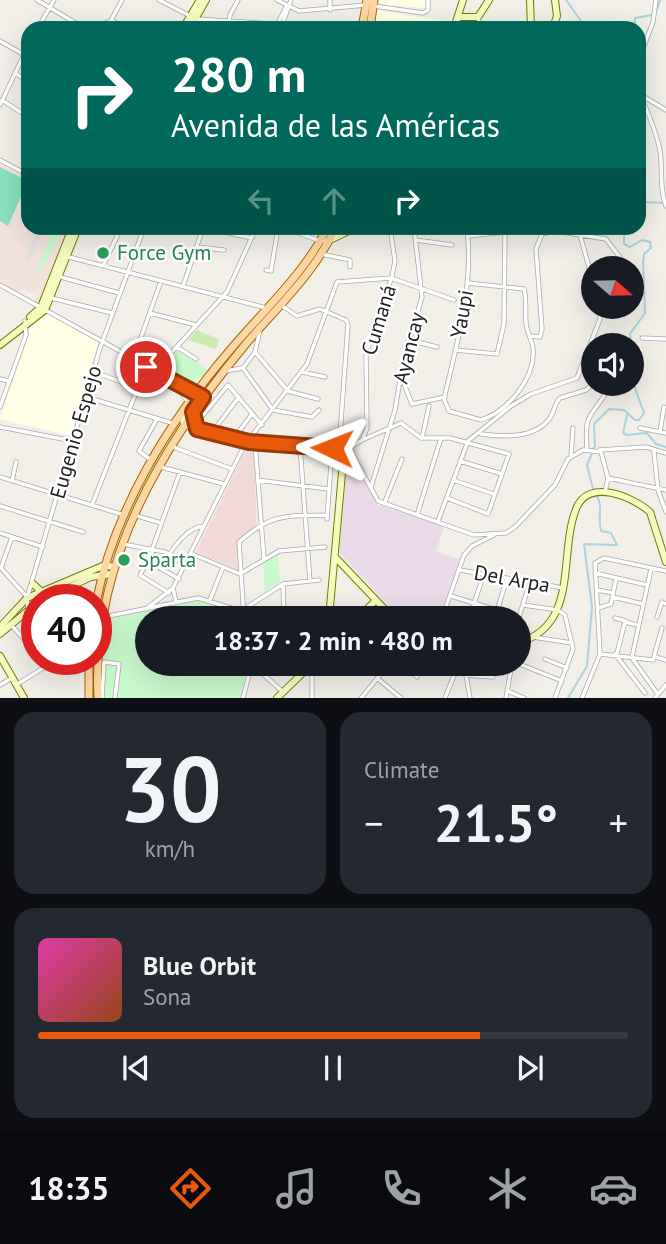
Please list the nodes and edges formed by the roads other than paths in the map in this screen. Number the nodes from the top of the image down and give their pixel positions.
1 (37, 0) edge
2 (54, 0) edge
3 (122, 0) edge
4 (160, 0) edge
5 (200, 0) edge
6 (206, 0) edge
7 (238, 0) edge
8 (277, 0) edge
9 (291, 0) edge
10 (330, 0) edge
11 (428, 0) edge
12 (463, 0) edge
13 (489, 0) edge
14 (530, 0) edge
15 (555, 0) edge
16 (656, 0) edge
17 (370, 3) edge
18 (288, 6) junction
19 (50, 8) junction
20 (330, 10) junction
21 (458, 17) junction
22 (193, 18) junction
23 (111, 20) edge
24 (228, 20) junction
25 (42, 21) edge
26 (73, 21) edge
27 (190, 21) edge
28 (192, 21) edge
29 (234, 21) edge
30 (281, 21) edge
31 (364, 21) edge
32 (370, 21) edge
33 (457, 21) edge
34 (472, 21) edge
35 (480, 21) edge
36 (531, 21) edge
37 (555, 21) edge
38 (646, 40) edge
39 (0, 41) edge
40 (21, 53) edge
41 (21, 64) edge
42 (15, 73) junction
43 (21, 77) edge
44 (646, 98) edge
45 (1, 99) edge
46 (0, 105) edge
47 (646, 108) edge
48 (666, 110) edge
49 (21, 112) edge
50 (0, 160) edge
51 (664, 166) edge
52 (21, 170) edge
53 (665, 204) edge
54 (70, 235) edge
55 (74, 235) edge
56 (118, 235) edge
57 (141, 235) edge
58 (200, 235) edge
59 (238, 235) edge
60 (253, 235) edge
61 (277, 235) edge
62 (304, 235) edge
63 (323, 235) edge
64 (332, 235) edge
65 (340, 235) edge
66 (391, 235) edge
67 (415, 235) edge
68 (477, 235) edge
69 (505, 235) edge
70 (544, 235) edge
71 (570, 235) edge
72 (468, 236) joint
73 (581, 237) junction
74 (252, 238) junction
75 (330, 240) junction
76 (416, 240) junction
77 (320, 241) junction
78 (452, 245) dead end
79 (196, 247) junction
80 (224, 250) dead end
81 (321, 254) junction
82 (64, 256) junction
83 (586, 256) edge
84 (619, 256) edge
85 (103, 266) junction
86 (350, 268) dead end
87 (266, 270) dead end
88 (128, 271) junction
89 (57, 276) junction
90 (391, 278) junction
91 (161, 281) junction
92 (467, 283) junction
93 (0, 285) edge
94 (183, 286) junction
95 (503, 286) junction
96 (420, 289) junction
97 (119, 293) junction
98 (223, 296) junction
99 (48, 297) junction
100 (454, 300) dead end
101 (280, 304) junction
102 (266, 308) junction
103 (43, 309) junction
104 (325, 311) junction
105 (111, 313) junction
106 (149, 313) junction
107 (600, 319) edge
108 (27, 323) junction
109 (197, 326) junction
110 (261, 326) junction
111 (14, 334) junction
112 (530, 336) junction
113 (644, 338) edge
114 (666, 339) edge
115 (409, 340) junction
116 (23, 342) junction
117 (0, 343) edge
118 (101, 343) junction
119 (177, 346) junction
120 (437, 347) dead end
121 (455, 350) junction
122 (255, 352) junction
123 (171, 353) dead end
124 (196, 359) dead end
125 (133, 360) junction
126 (124, 366) dead end
127 (146, 367) junction
128 (243, 368) junction
129 (94, 371) junction
130 (223, 372) junction
131 (302, 372) junction
132 (326, 377) dead end
133 (401, 377) junction
134 (0, 379) edge
135 (9, 381) junction
136 (119, 381) junction
137 (174, 382) junction
138 (138, 388) junction
139 (288, 391) junction
140 (581, 392) edge
141 (199, 395) junction
142 (603, 396) edge
143 (86, 397) junction
144 (239, 397) junction
145 (444, 398) junction
146 (318, 399) dead end
147 (509, 404) junction
148 (429, 406) dead end
149 (0, 407) edge
150 (664, 407) dead end
151 (190, 409) junction
152 (274, 410) junction
153 (318, 411) dead end
154 (129, 412) junction
155 (252, 414) junction
156 (157, 419) junction
157 (200, 419) dead end
158 (180, 425) junction
159 (262, 425) junction
160 (391, 426) junction
161 (0, 427) edge
162 (573, 428) dead end
163 (640, 428) dead end
164 (197, 429) junction
165 (660, 432) junction
166 (211, 433) junction
167 (479, 433) junction
168 (666, 433) edge
169 (422, 438) junction
170 (441, 438) junction
171 (233, 439) junction
172 (362, 440) junction
173 (73, 441) junction
174 (468, 442) junction
175 (252, 443) junction
176 (172, 446) junction
177 (300, 446) junction
178 (336, 448) junction
179 (349, 448) junction
180 (589, 449) junction
181 (598, 450) junction
182 (654, 452) junction
183 (666, 453) edge
184 (571, 456) junction
185 (401, 459) dead end
186 (460, 461) junction
187 (16, 462) dead end
188 (156, 464) junction
189 (233, 469) junction
190 (180, 472) junction
191 (502, 474) junction
192 (0, 477) edge
193 (608, 478) junction
194 (257, 480) junction
195 (453, 480) junction
196 (12, 481) junction
197 (225, 484) junction
198 (302, 486) junction
199 (371, 487) junction
200 (328, 489) junction
201 (666, 489) edge
202 (658, 490) junction
203 (602, 492) junction
204 (59, 494) junction
205 (495, 494) junction
206 (447, 498) junction
207 (384, 504) junction
208 (92, 505) junction
209 (0, 506) edge
210 (666, 512) edge
211 (128, 515) junction
212 (416, 515) junction
213 (304, 516) junction
214 (438, 521) junction
215 (50, 522) junction
216 (161, 523) junction
217 (260, 524) junction
218 (206, 526) junction
219 (83, 532) dead end
220 (0, 533) edge
221 (496, 534) junction
222 (12, 537) junction
223 (121, 543) junction
224 (43, 547) junction
225 (325, 547) dead end
226 (306, 548) junction
227 (153, 549) junction
228 (169, 554) junction
229 (192, 554) junction
230 (336, 558) junction
231 (264, 560) junction
232 (148, 561) junction
233 (666, 562) edge
234 (187, 565) junction
235 (223, 567) junction
236 (1, 568) edge
237 (160, 568) junction
238 (650, 569) junction
239 (108, 570) junction
240 (460, 570) junction
241 (666, 571) edge
242 (595, 573) junction
243 (484, 574) junction
244 (240, 575) junction
245 (91, 577) junction
246 (506, 578) junction
247 (616, 578) junction
248 (179, 579) junction
249 (319, 580) dead end
250 (310, 581) junction
251 (530, 582) junction
252 (33, 584) edge
253 (74, 584) edge
254 (74, 584) edge
255 (99, 584) edge
256 (101, 584) edge
257 (106, 584) edge
258 (283, 584) junction
259 (647, 584) junction
260 (173, 588) junction
261 (564, 588) junction
262 (597, 590) junction
263 (21, 591) edge
264 (169, 593) junction
265 (613, 595) junction
266 (451, 596) junction
267 (210, 600) junction
268 (376, 600) junction
269 (176, 603) junction
270 (474, 603) junction
271 (523, 604) joint
272 (643, 604) junction
273 (666, 604) edge
274 (21, 606) edge
275 (149, 606) edge
276 (158, 606) edge
277 (227, 606) edge
278 (241, 606) edge
279 (249, 606) edge
280 (283, 606) edge
281 (331, 606) edge
282 (370, 606) edge
283 (382, 606) edge
284 (447, 606) edge
285 (473, 606) edge
286 (484, 606) edge
287 (498, 606) edge
288 (598, 608) junction
289 (135, 610) edge
290 (558, 610) junction
291 (21, 615) edge
292 (112, 616) edge
293 (657, 617) dead end
294 (615, 618) dead end
295 (626, 621) junction
296 (9, 623) junction
297 (638, 625) junction
298 (0, 627) edge
299 (662, 628) dead end
300 (0, 634) edge
301 (21, 636) edge
302 (533, 637) joint
303 (572, 642) junction
304 (600, 654) junction
305 (616, 654) junction
306 (0, 656) edge
307 (632, 657) junction
308 (656, 657) junction
309 (545, 659) dead end
310 (666, 660) edge
311 (567, 668) junction
312 (531, 669) edge
313 (32, 675) edge
314 (89, 675) edge
315 (100, 675) edge
316 (249, 676) edge
317 (266, 676) edge
318 (297, 676) edge
319 (312, 676) edge
320 (454, 676) edge
321 (466, 676) edge
322 (487, 676) edge
323 (511, 676) edge
324 (493, 677) dead end
325 (12, 678) junction
326 (377, 678) joint
327 (562, 681) junction
328 (0, 685) edge
329 (16, 685) junction
330 (666, 685) edge
331 (508, 691) junction
332 (283, 692) junction
333 (645, 693) dead end
334 (656, 695) edge
335 (364, 697) edge
336 (582, 697) edge
337 (24, 698) edge
338 (89, 698) edge
339 (100, 698) edge
340 (115, 698) edge
341 (243, 698) edge
342 (277, 698) edge
343 (312, 698) edge
344 (401, 698) edge
345 (445, 698) edge
346 (470, 698) edge
347 (506, 698) edge
348 (524, 698) edge
349 (555, 698) edge
350 (589, 698) edge

1 - 19 street
2 - 19 street
3 - 23 street
4 - 22 street
5 - 22 street
6 - 22 street
7 - 24 street
8 - 18 street
9 - 18 street
10 - 20 street
11 - 17 street
12 - 21 street
13 - 35 street
14 - 36 street
15 - 37 street
16 - 38 street
17 - 20 street
17 - 31 main road
17 - 32 main road
18 - 20 street
18 - 30 street
19 - 25 street
19 - 26 street
21 - 33 street
21 - 34 street
22 - 24 street
22 - 27 street
22 - 28 street
24 - 29 street
39 - 40 street
41 - 42 street
42 - 43 street
42 - 45 street
44 - 48 street
45 - 46 street
45 - 49 street
47 - 51 street
50 - 52 street
51 - 53 street
54 - 82 street
55 - 82 street
56 - 85 street
57 - 88 street, Eugenio Espejo
58 - 79 street
59 - 74 street
60 - 74 street
61 - 87 street
62 - 77 street
63 - 77 main road
64 - 75 main road
65 - 75 street
66 - 90 street, Cumaná
67 - 76 street, Ayancay
68 - 72 street
69 - 95 street
70 - 112 street
71 - 73 street
72 - 92 street, Yaupi
73 - 83 street
73 - 84 street
74 - 98 street
75 - 77 street
75 - 81 main road
76 - 78 street
76 - 96 street, Ayancay
77 - 102 main road
79 - 80 street
79 - 94 street
81 - 86 street
81 - 101 main road
82 - 85 street
82 - 89 street
85 - 88 street
88 - 91 street
88 - 97 street, Eugenio Espejo
89 - 97 street
89 - 99 street
90 - 96 street
90 - 104 street
90 - 172 street, Cumaná
91 - 94 street
91 - 106 street
92 - 95 street
92 - 121 street, Yaupi
93 - 103 street
94 - 98 street
95 - 112 street
95 - 121 street
96 - 100 street
96 - 115 street, Ayancay
97 - 105 street, Eugenio Espejo
98 - 102 street
98 - 109 street
99 - 103 street
99 - 105 street
101 - 104 street
101 - 110 main road
102 - 141 main road
103 - 108 street
103 - 118 street
104 - 131 street
104 - 178 street
105 - 118 street, Eugenio Espejo
106 - 109 street
106 - 125 street
107 - 147 street
108 - 111 street
108 - 116 street
108 - 117 street
109 - 119 street
110 - 122 street
110 - 130 main road
111 - 116 street
111 - 117 street
112 - 147 street
113 - 114 street
115 - 120 street
115 - 133 street, Ayancay
116 - 135 street
118 - 125 street
118 - 129 street, Eugenio Espejo
119 - 123 street
119 - 124 street
121 - 145 street, Yaupi
122 - 128 street
122 - 139 street
125 - 127 street
126 - 136 street
127 - 137 street
127 - 138 street
128 - 130 street
128 - 152 street
129 - 136 street
129 - 143 street, Eugenio Espejo
130 - 141 main road
131 - 132 street
131 - 139 street
133 - 145 street
133 - 160 street, Ayancay
134 - 135 street
135 - 149 street
136 - 138 street
137 - 141 street
137 - 151 street
138 - 154 street
139 - 146 street
139 - 152 street
140 - 167 street
141 - 151 main road
142 - 180 street
143 - 154 street
143 - 173 street, Eugenio Espejo
144 - 155 street
144 - 157 street
144 - 166 street
145 - 147 street
147 - 167 street
148 - 169 street
150 - 165 street
151 - 158 main road
151 - 158 main road
151 - 164 main road
152 - 153 street
152 - 159 street
154 - 156 street
154 - 208 street
155 - 159 street
155 - 171 street
156 - 158 street
156 - 188 street
158 - 164 street
158 - 176 main road
158 - 188 main road
159 - 175 street
160 - 169 street
160 - 172 street
160 - 199 street, Ayancay
161 - 173 street
162 - 184 street
163 - 165 street
164 - 166 street
165 - 168 street
166 - 171 street
167 - 174 street
169 - 170 street
170 - 174 street
170 - 212 street
171 - 175 street
172 - 179 street
173 - 204 street, Eugenio Espejo
174 - 186 street
174 - 191 street
175 - 177 street
175 - 189 street
175 - 194 street
176 - 188 main road
176 - 189 street
177 - 178 street
177 - 198 street
178 - 179 street
178 - 200 street
178 - 230 street
179 - 199 street
180 - 181 street
180 - 184 street
181 - 182 street
181 - 193 street
182 - 183 street
182 - 202 street
184 - 221 street
185 - 207 street
186 - 191 street
186 - 195 street
187 - 196 street
188 - 190 street
188 - 211 main road
189 - 197 street
190 - 197 street
190 - 216 street
191 - 205 street
192 - 196 street
193 - 202 street
193 - 203 street
194 - 198 street
194 - 217 street
195 - 205 street
195 - 206 street
196 - 204 street
197 - 218 street
198 - 200 street
198 - 213 street
199 - 207 street
200 - 213 street
201 - 202 street
202 - 210 street
203 - 233 street
203 - 261 street
204 - 208 street
204 - 215 street, Eugenio Espejo
205 - 206 street
206 - 214 street
207 - 212 street
208 - 211 street
209 - 215 street
211 - 216 street
211 - 223 main road
211 - 239 main road
212 - 214 street
213 - 217 street
213 - 226 street
214 - 221 street
215 - 219 street
215 - 224 street, Eugenio Espejo
216 - 227 street
217 - 231 street
217 - 244 street
218 - 228 street
218 - 229 street
220 - 222 street
221 - 240 street
222 - 224 street
222 - 236 street
223 - 227 street
223 - 239 main road
224 - 252 street, Eugenio Espejo
225 - 226 street
226 - 231 street
226 - 250 street
227 - 228 street
227 - 232 street
228 - 234 street
228 - 237 street
229 - 234 street
229 - 235 street
230 - 268 street
230 - 281 street
231 - 244 street
232 - 237 street
232 - 264 street
234 - 248 street
235 - 244 street
235 - 267 street
236 - 263 street
237 - 248 street
238 - 241 street
238 - 242 street
238 - 259 street
239 - 245 street
239 - 253 street
239 - 256 main road
239 - 257 main road
240 - 243 street, Del Arpa
240 - 266 street
242 - 247 street
242 - 262 street
243 - 246 street, Del Arpa
243 - 270 street
244 - 278 street
245 - 254 street
245 - 255 main road
246 - 251 street, Del Arpa
246 - 287 street
247 - 259 street
247 - 265 street
248 - 260 street
249 - 250 street
250 - 258 street
251 - 261 street, Del Arpa
251 - 271 street
258 - 279 street
258 - 280 street
259 - 272 street
260 - 264 street
260 - 269 street
261 - 290 street
262 - 265 street
262 - 288 street
264 - 275 street
265 - 272 street
265 - 288 street
266 - 270 street
266 - 284 street
267 - 269 street
267 - 277 street
268 - 282 street
268 - 283 street
269 - 276 street
270 - 285 street
270 - 286 street
271 - 290 street
272 - 297 street
273 - 293 street
274 - 296 street
288 - 304 street
289 - 292 street
290 - 302 street
290 - 303 street
291 - 296 street
294 - 295 street
295 - 297 street
295 - 305 street
296 - 298 street
296 - 300 street
296 - 301 street
297 - 307 street
299 - 308 street
302 - 303 street
303 - 311 street
304 - 305 street
304 - 336 street
305 - 307 street
305 - 333 street
306 - 325 street
307 - 308 street
307 - 334 street
308 - 310 street
309 - 311 street
311 - 327 street
312 - 327 street
313 - 329 street
314 - 338 main road
315 - 339 main road
316 - 341 street
317 - 332 street
318 - 332 street
319 - 343 street
320 - 345 street
321 - 346 street
322 - 324 street
323 - 331 street
325 - 328 street
325 - 329 street
326 - 335 street
326 - 344 street
327 - 349 street
329 - 337 street
330 - 334 street
331 - 347 street
331 - 348 street
332 - 342 street
336 - 350 street
339 - 340 street

